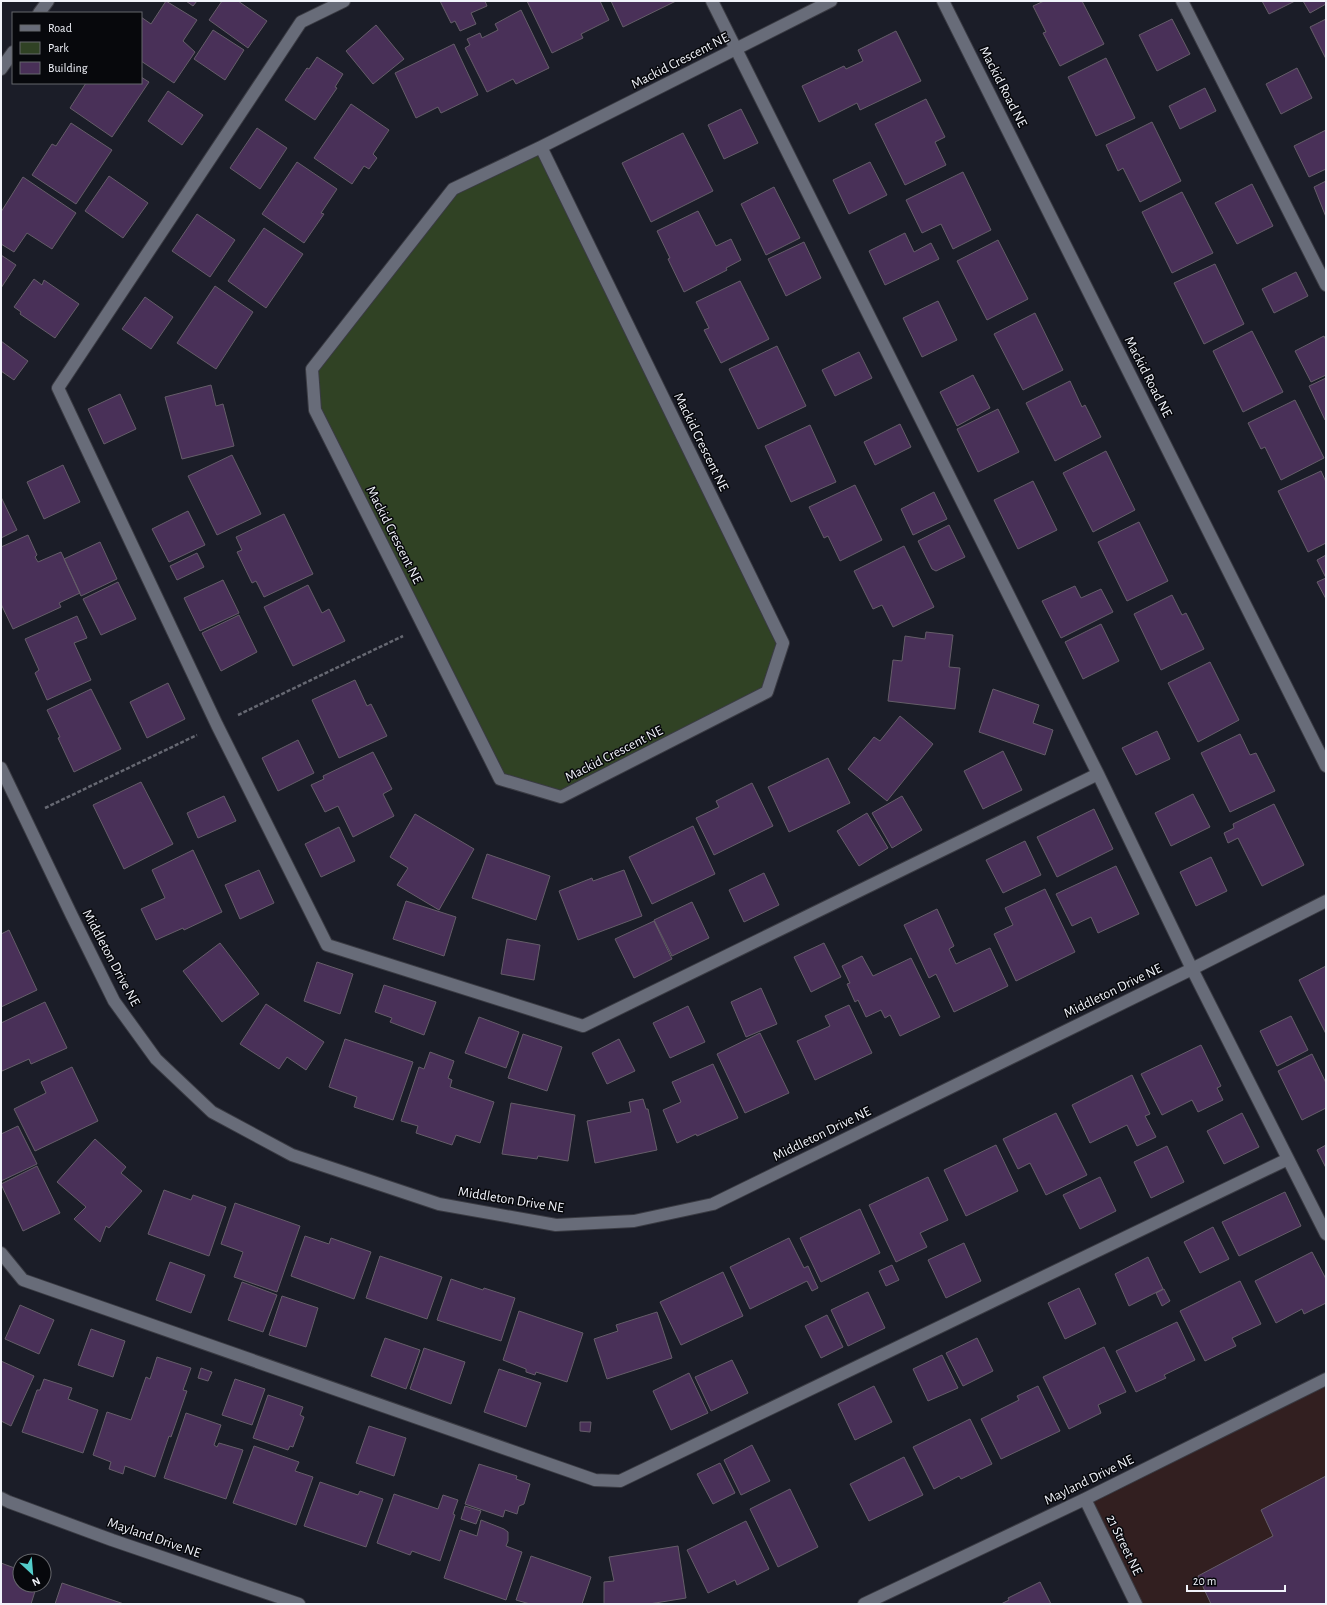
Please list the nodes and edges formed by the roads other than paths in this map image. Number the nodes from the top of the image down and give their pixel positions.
1 (48, 1) edge
2 (344, 1) edge
3 (712, 1) edge
4 (831, 1) edge
5 (943, 1) edge
6 (1182, 1) edge
7 (41, 12) edge
8 (737, 49) junction
9 (12, 54) edge
10 (1, 70) edge
11 (541, 147) junction
12 (1326, 285) edge
13 (1326, 766) edge
14 (1, 768) edge
15 (1098, 774) junction
16 (1326, 901) edge
17 (1192, 968) junction
18 (1288, 1159) junction
19 (1326, 1234) edge
20 (1, 1253) edge
21 (1326, 1379) edge
22 (1, 1498) edge
23 (1085, 1499) junction
24 (867, 1603) edge
25 (299, 1604) edge
26 (1136, 1604) edge

1 - 7 street
2 - 15 street
3 - 8 street
4 - 8 street, Mackid Crescent NE
5 - 13 street, Mackid Road NE
6 - 12 street
8 - 11 street, Mackid Crescent NE
8 - 15 street
9 - 10 street
11 - 11 street, Mackid Crescent NE
14 - 17 street, Middleton Drive NE
15 - 17 street
16 - 17 street, Middleton Drive NE
17 - 18 street
18 - 19 street
18 - 20 street
21 - 23 street, Mayland Drive NE
22 - 25 street, Mayland Drive NE
23 - 24 street, Mayland Drive NE
23 - 26 street, 21 Street NE

